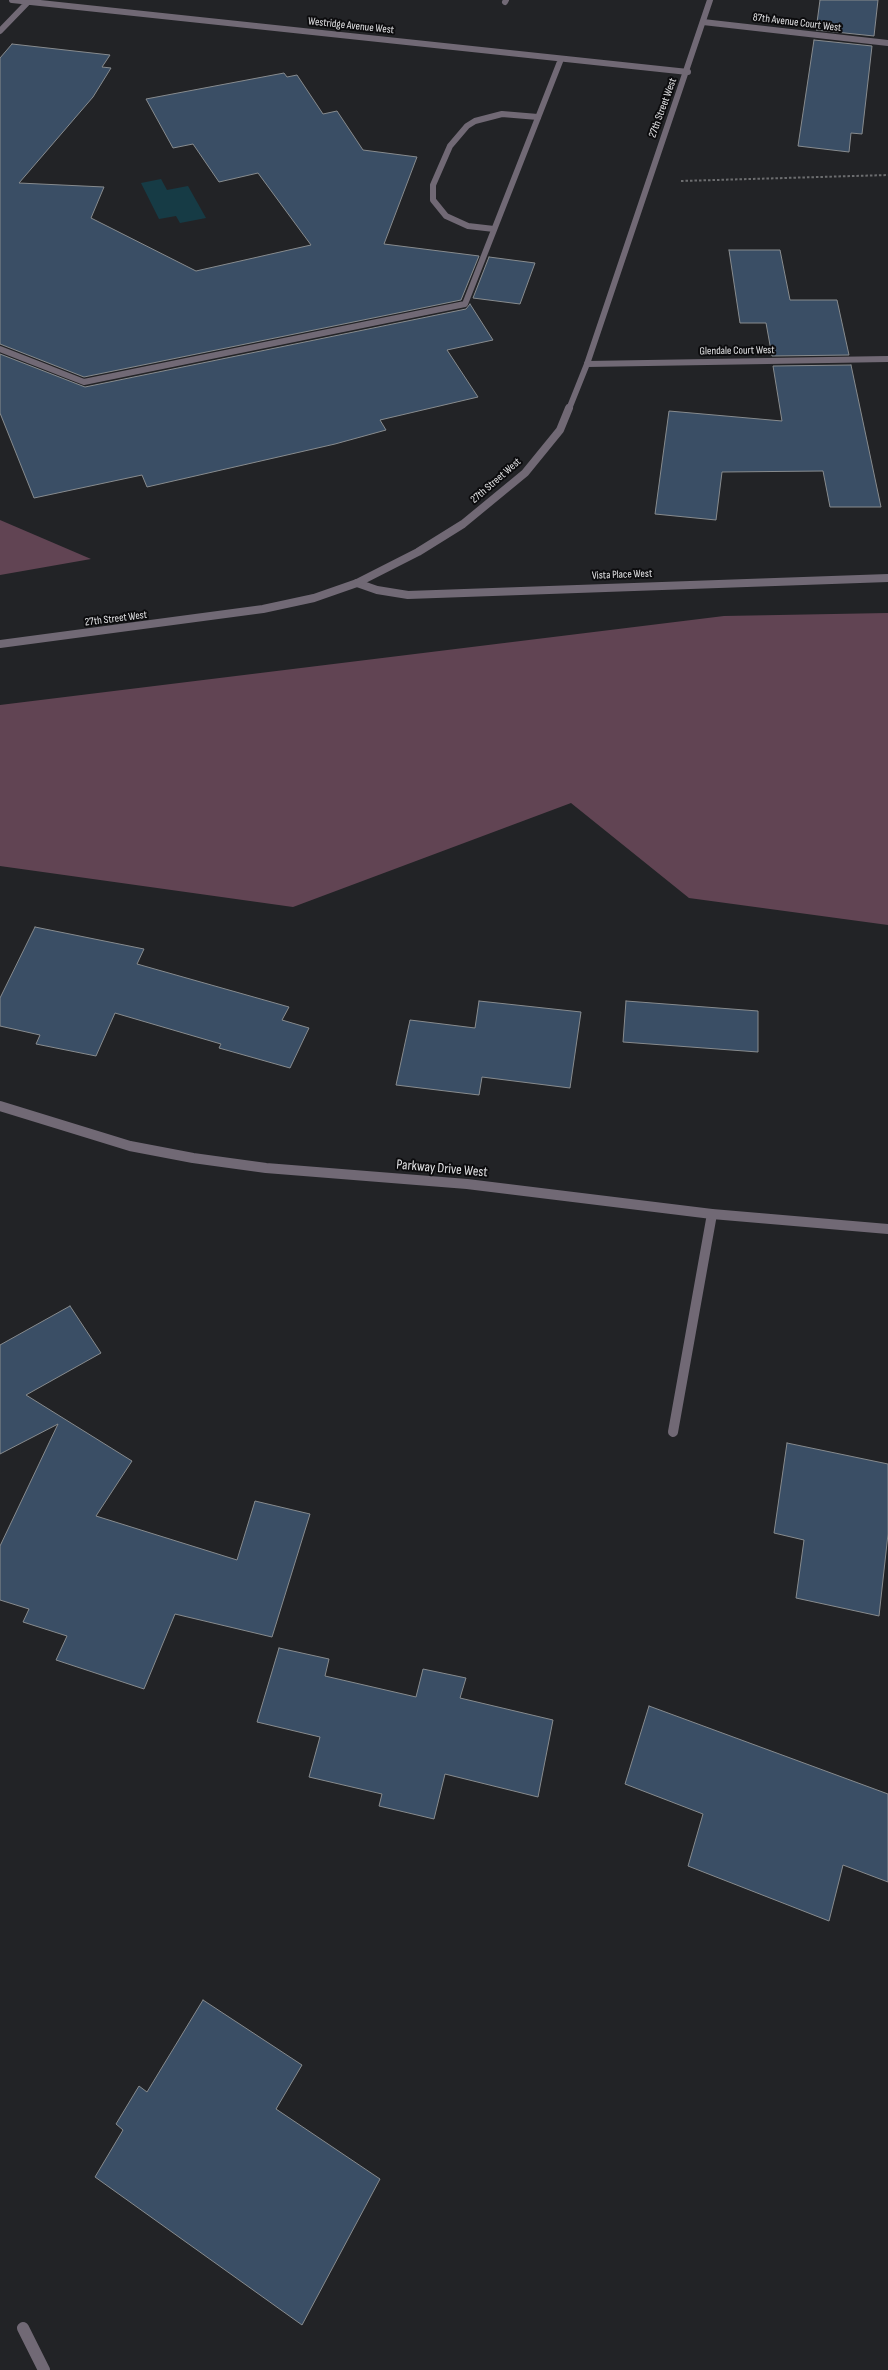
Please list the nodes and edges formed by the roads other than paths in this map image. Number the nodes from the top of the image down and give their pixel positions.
1 (12, 0) edge
2 (710, 0) edge
3 (29, 1) edge
4 (704, 22) junction
5 (0, 31) edge
6 (888, 44) edge
7 (561, 59) junction
8 (688, 72) junction
9 (538, 117) junction
10 (494, 229) junction
11 (0, 349) edge
12 (888, 359) edge
13 (587, 364) junction
14 (888, 578) edge
15 (357, 583) junction
16 (0, 644) edge
17 (0, 1106) edge
18 (712, 1214) junction
19 (888, 1229) edge
20 (673, 1432) dead end
21 (23, 2328) dead end
22 (44, 2370) edge

1 - 3 street, Westridge Avenue West
2 - 4 street, 27th Street West
3 - 5 street
3 - 7 street, Westridge Avenue West
4 - 6 street, 87th Avenue Court West
4 - 8 street, 27th Street West
7 - 8 street, Westridge Avenue West
7 - 9 street
8 - 13 street, 27th Street West
9 - 10 street
9 - 10 street
10 - 11 street
12 - 13 street, Glendale Court West
13 - 15 street, 27th Street West
14 - 15 street, Vista Place West
15 - 16 street, 27th Street West
17 - 18 street, Parkway Drive West
18 - 19 street, Parkway Drive West
18 - 20 street
21 - 22 street

